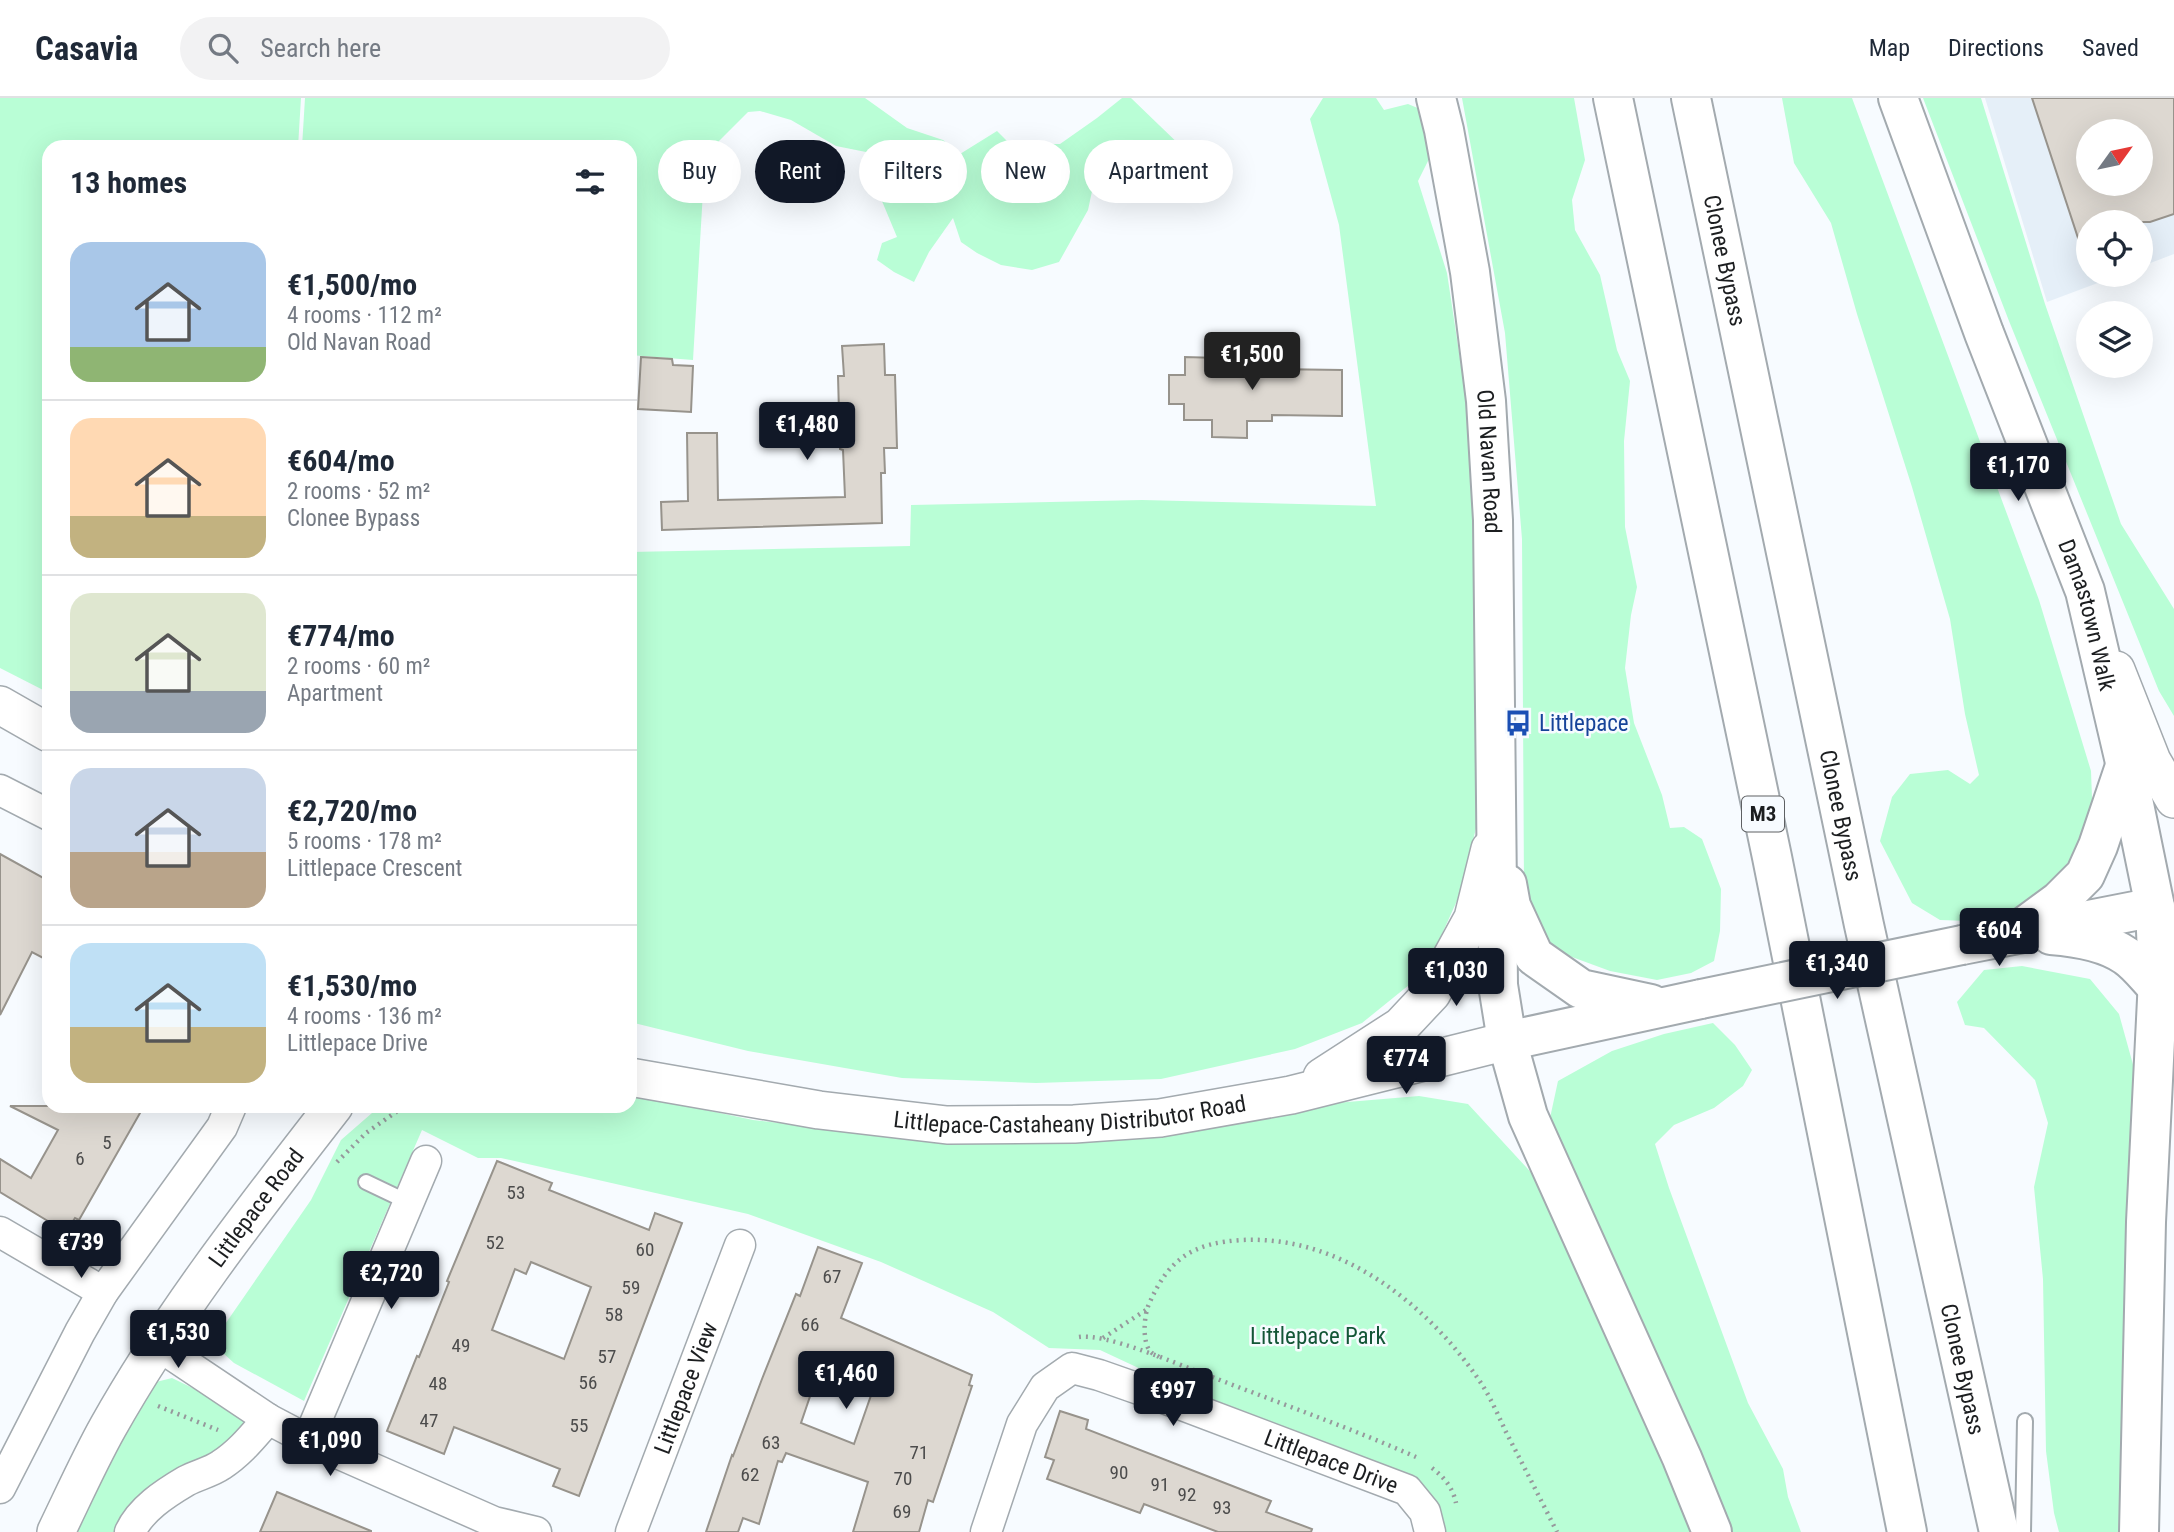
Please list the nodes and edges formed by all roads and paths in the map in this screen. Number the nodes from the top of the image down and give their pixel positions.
1 (1436, 98) edge
2 (1613, 98) edge
3 (1691, 98) edge
4 (1898, 98) edge
5 (2085, 591) junction
6 (0, 705) edge
7 (42, 729) edge
8 (2125, 766) junction
9 (0, 790) edge
10 (2174, 799) edge
11 (42, 811) edge
12 (1496, 827) junction
13 (2164, 905) edge
14 (2019, 934) junction
15 (1662, 1006) junction
16 (2162, 1015) edge
17 (1507, 1041) junction
18 (637, 1078) edge
19 (1291, 1095) junction
20 (228, 1113) edge
21 (329, 1113) edge
22 (395, 1113) edge
23 (426, 1161) dead end
24 (333, 1167) dead end
25 (366, 1182) dead end
26 (410, 1203) junction
27 (0, 1232) edge
28 (740, 1245) dead end
29 (103, 1292) junction
30 (1146, 1310) junction
31 (1103, 1338) dead end
32 (173, 1355) junction
33 (1159, 1357) dead end
34 (268, 1419) junction
35 (2025, 1422) dead end
36 (308, 1440) junction
37 (248, 1443) junction
38 (0, 1488) edge
39 (492, 1527) edge
40 (56, 1532) edge
41 (130, 1532) edge
42 (536, 1532) edge
43 (631, 1532) edge
44 (986, 1532) edge
45 (1430, 1532) edge
46 (1557, 1532) edge
47 (1712, 1532) edge
48 (1908, 1532) edge
49 (2000, 1532) edge
50 (2023, 1532) edge
51 (2139, 1532) edge

1 - 12 main road, Old Navan Road
2 - 48 main road, M3
3 - 49 main road, Clonee Bypass
4 - 5 main road, Damastown Walk
5 - 8 main road, Damastown Walk
5 - 10 street
6 - 7 street
8 - 13 main road, Damastown Walk
8 - 14 main road
9 - 11 street
12 - 15 main road
12 - 17 main road, Old Navan Road
12 - 19 street, Old Navan Road
13 - 14 main road
13 - 16 main road, Damastown Walk
14 - 15 main road, bridge
14 - 16 main road
15 - 17 main road
16 - 51 main road, Damastown Walk
17 - 19 street, Littlepace-Castaheany Distributor Road
17 - 47 main road, Old Navan Road
18 - 19 street, Littlepace-Castaheany Distributor Road
20 - 29 street
21 - 32 street, Littlepace Road
22 - 24 path
23 - 26 street
25 - 26 lane
26 - 36 street
27 - 29 street
28 - 43 street, Littlepace View
29 - 38 street
30 - 31 path
30 - 33 path
30 - 46 path
32 - 34 street
32 - 37 path
32 - 40 street, Littlepace Road
34 - 36 street
34 - 37 street
35 - 50 lane
36 - 39 street
37 - 41 street
39 - 42 street
44 - 45 street, Littlepace Drive

